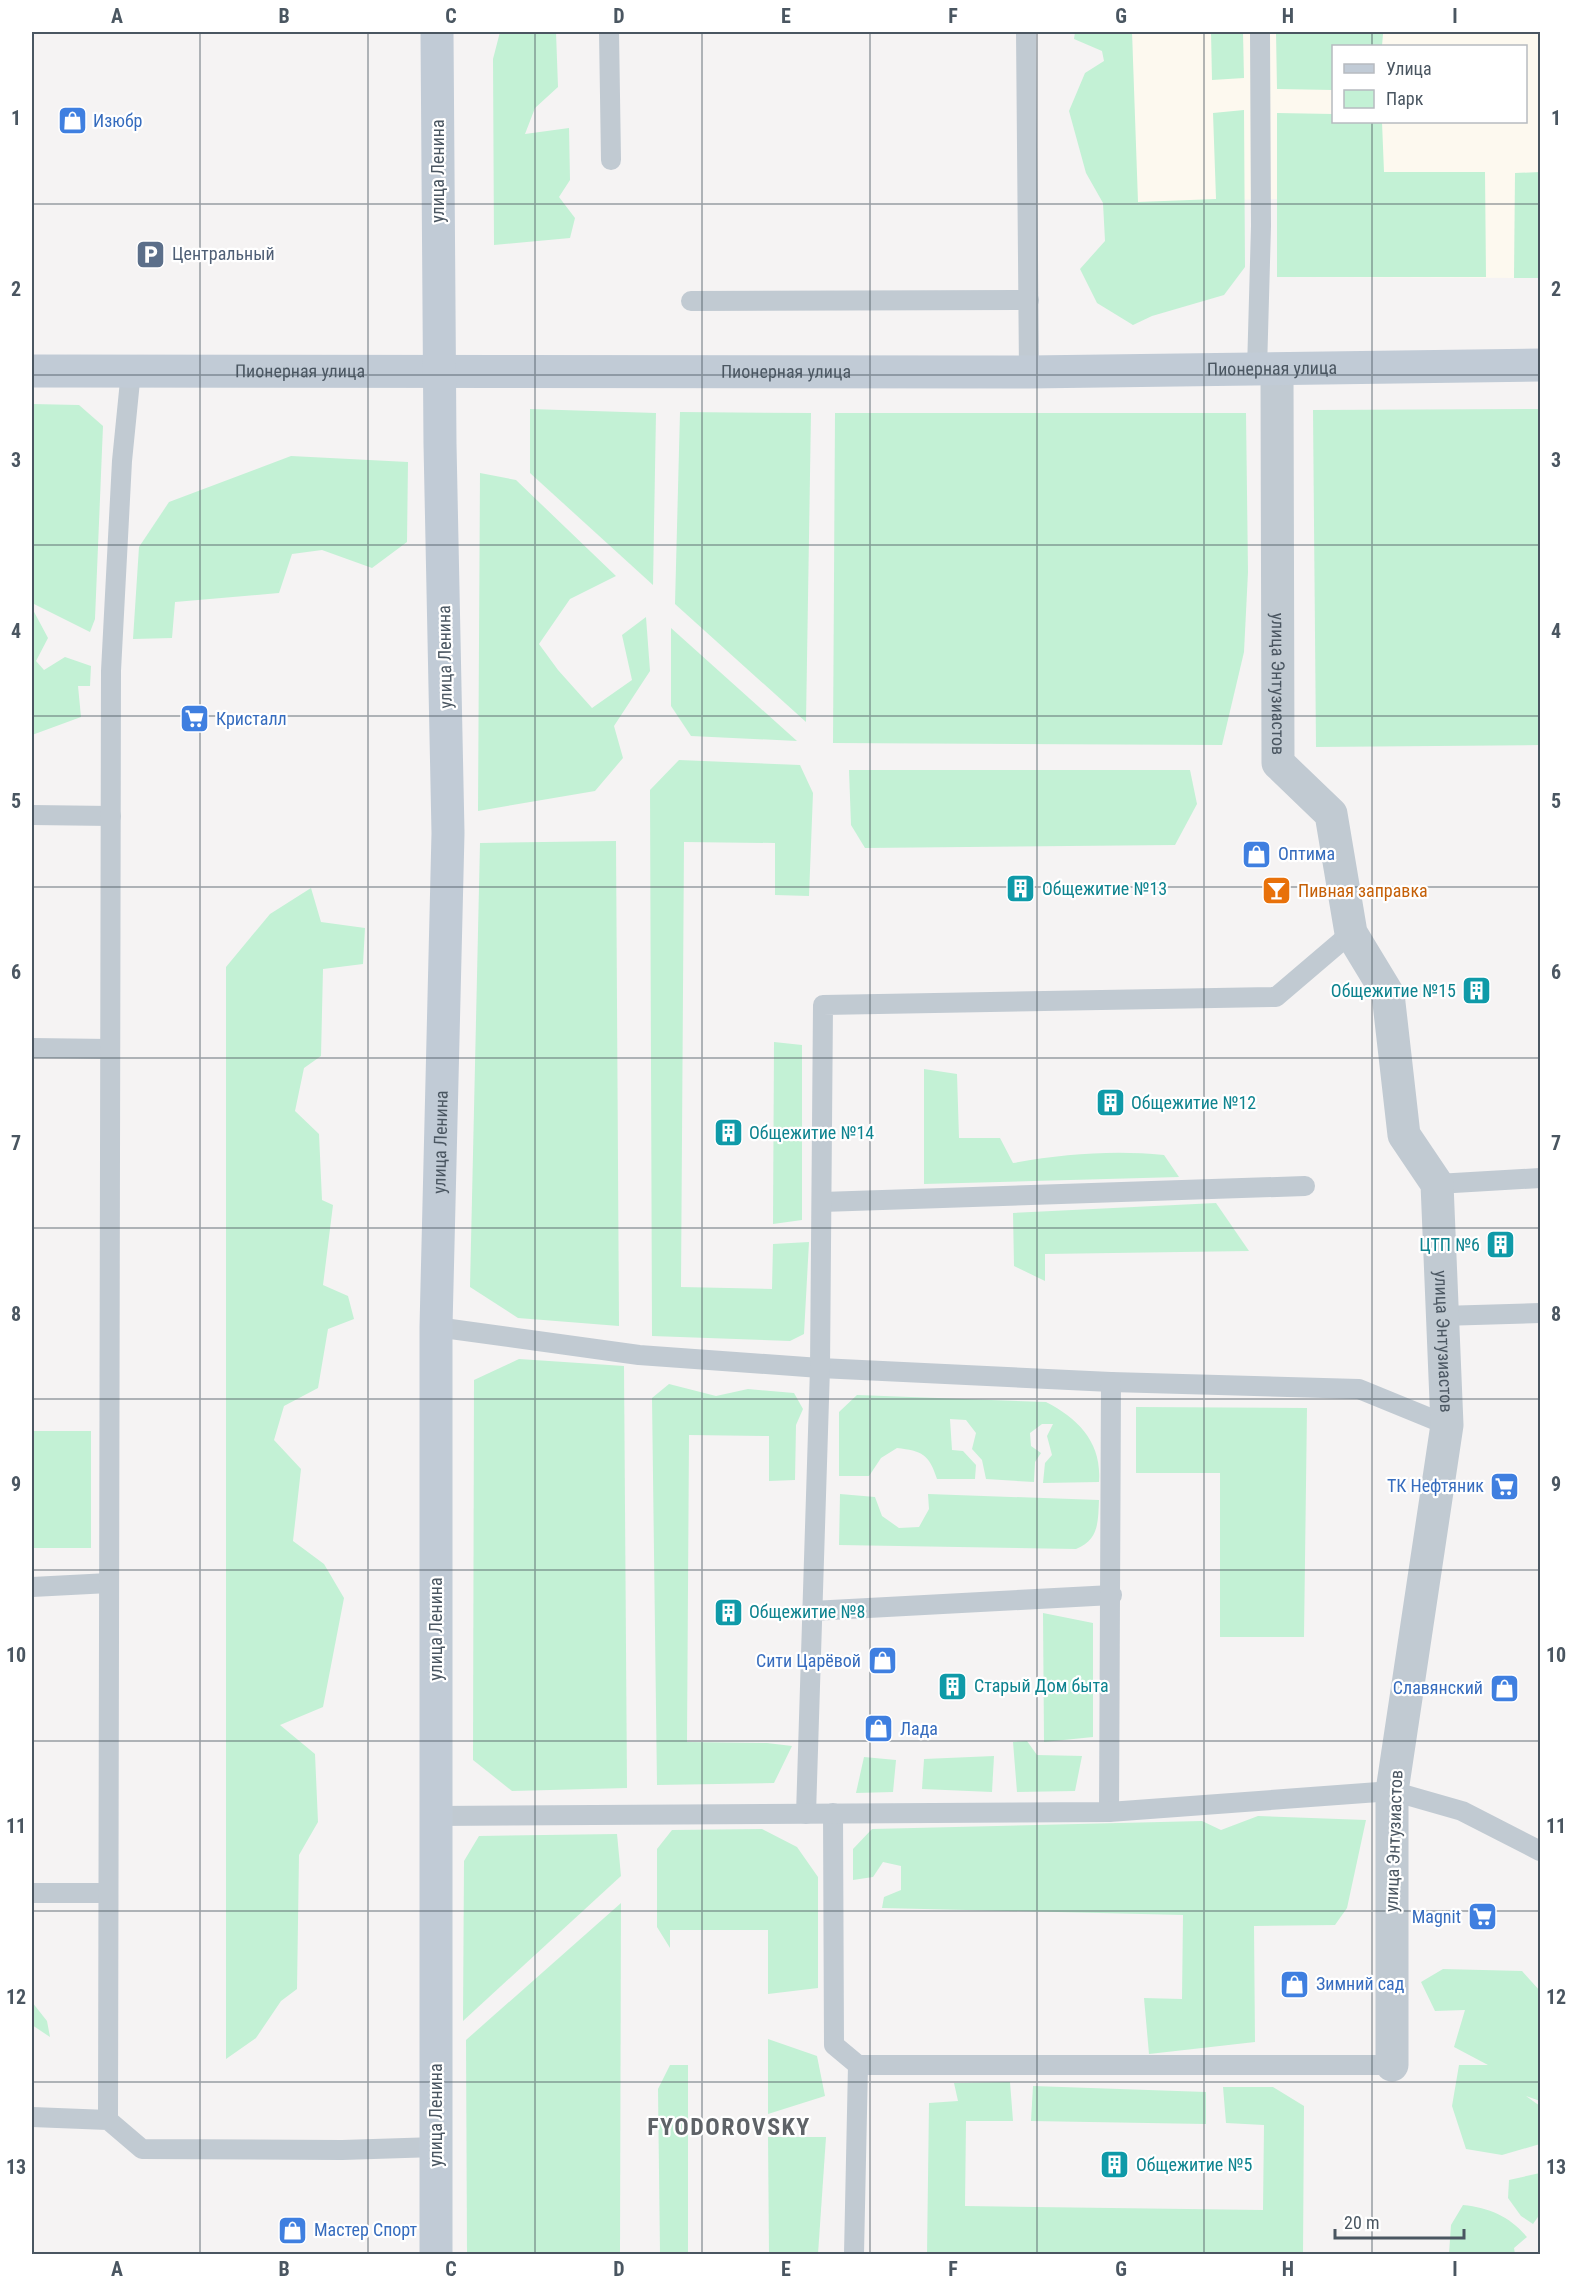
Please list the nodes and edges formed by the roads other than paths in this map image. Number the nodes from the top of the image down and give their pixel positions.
1 (437, 32) edge
2 (609, 32) edge
3 (1026, 32) edge
4 (1260, 32) edge
5 (610, 160) dead end
6 (1029, 300) junction
7 (691, 301) dead end
8 (1540, 364) edge
9 (1267, 370) junction
10 (32, 371) edge
11 (131, 371) junction
12 (440, 371) junction
13 (1029, 372) junction
14 (32, 815) edge
15 (111, 816) junction
16 (1351, 933) junction
17 (32, 1048) edge
18 (110, 1050) junction
19 (1540, 1178) edge
20 (1437, 1184) junction
21 (1305, 1186) dead end
22 (822, 1202) junction
23 (1540, 1313) edge
24 (1441, 1316) junction
25 (436, 1328) junction
26 (820, 1368) junction
27 (1111, 1382) junction
28 (1447, 1425) junction
29 (109, 1583) junction
30 (32, 1587) edge
31 (1112, 1595) junction
32 (812, 1611) junction
33 (1392, 1791) junction
34 (1109, 1812) junction
35 (806, 1814) junction
36 (833, 1814) junction
37 (436, 1816) junction
38 (1540, 1851) edge
39 (32, 1893) edge
40 (108, 1893) junction
41 (858, 2065) junction
42 (1392, 2065) joint
43 (32, 2117) edge
44 (108, 2120) junction
45 (436, 2147) junction
46 (436, 2254) edge
47 (854, 2254) edge

1 - 12 street, улица Ленина
2 - 5 lane
3 - 6 lane
4 - 9 lane
6 - 7 lane
6 - 13 lane
8 - 9 street, Пионерная улица
9 - 13 street, Пионерная улица
9 - 16 street, улица Энтузиастов
10 - 11 street, Пионерная улица
11 - 12 street, Пионерная улица
11 - 15 lane
12 - 13 street, Пионерная улица
12 - 25 street, улица Ленина
14 - 15 lane
15 - 18 lane
16 - 20 street, улица Энтузиастов
16 - 22 lane
17 - 18 lane
18 - 29 lane
19 - 20 lane
20 - 24 street, улица Энтузиастов
21 - 22 lane
22 - 26 lane
23 - 24 lane
24 - 28 street, улица Энтузиастов
25 - 26 lane
25 - 37 street, улица Ленина
26 - 27 lane
26 - 32 lane
27 - 28 lane
27 - 31 lane
28 - 33 street, улица Энтузиастов
29 - 30 lane
29 - 40 lane
31 - 32 lane
31 - 34 lane
32 - 35 lane
33 - 34 lane
33 - 38 lane
33 - 42 street, улица Энтузиастов
34 - 36 lane
35 - 36 lane
35 - 37 lane
36 - 41 lane
37 - 45 street, улица Ленина
39 - 40 lane
40 - 44 lane
41 - 42 lane
41 - 47 lane
43 - 44 lane
44 - 45 lane
45 - 46 street, улица Ленина

